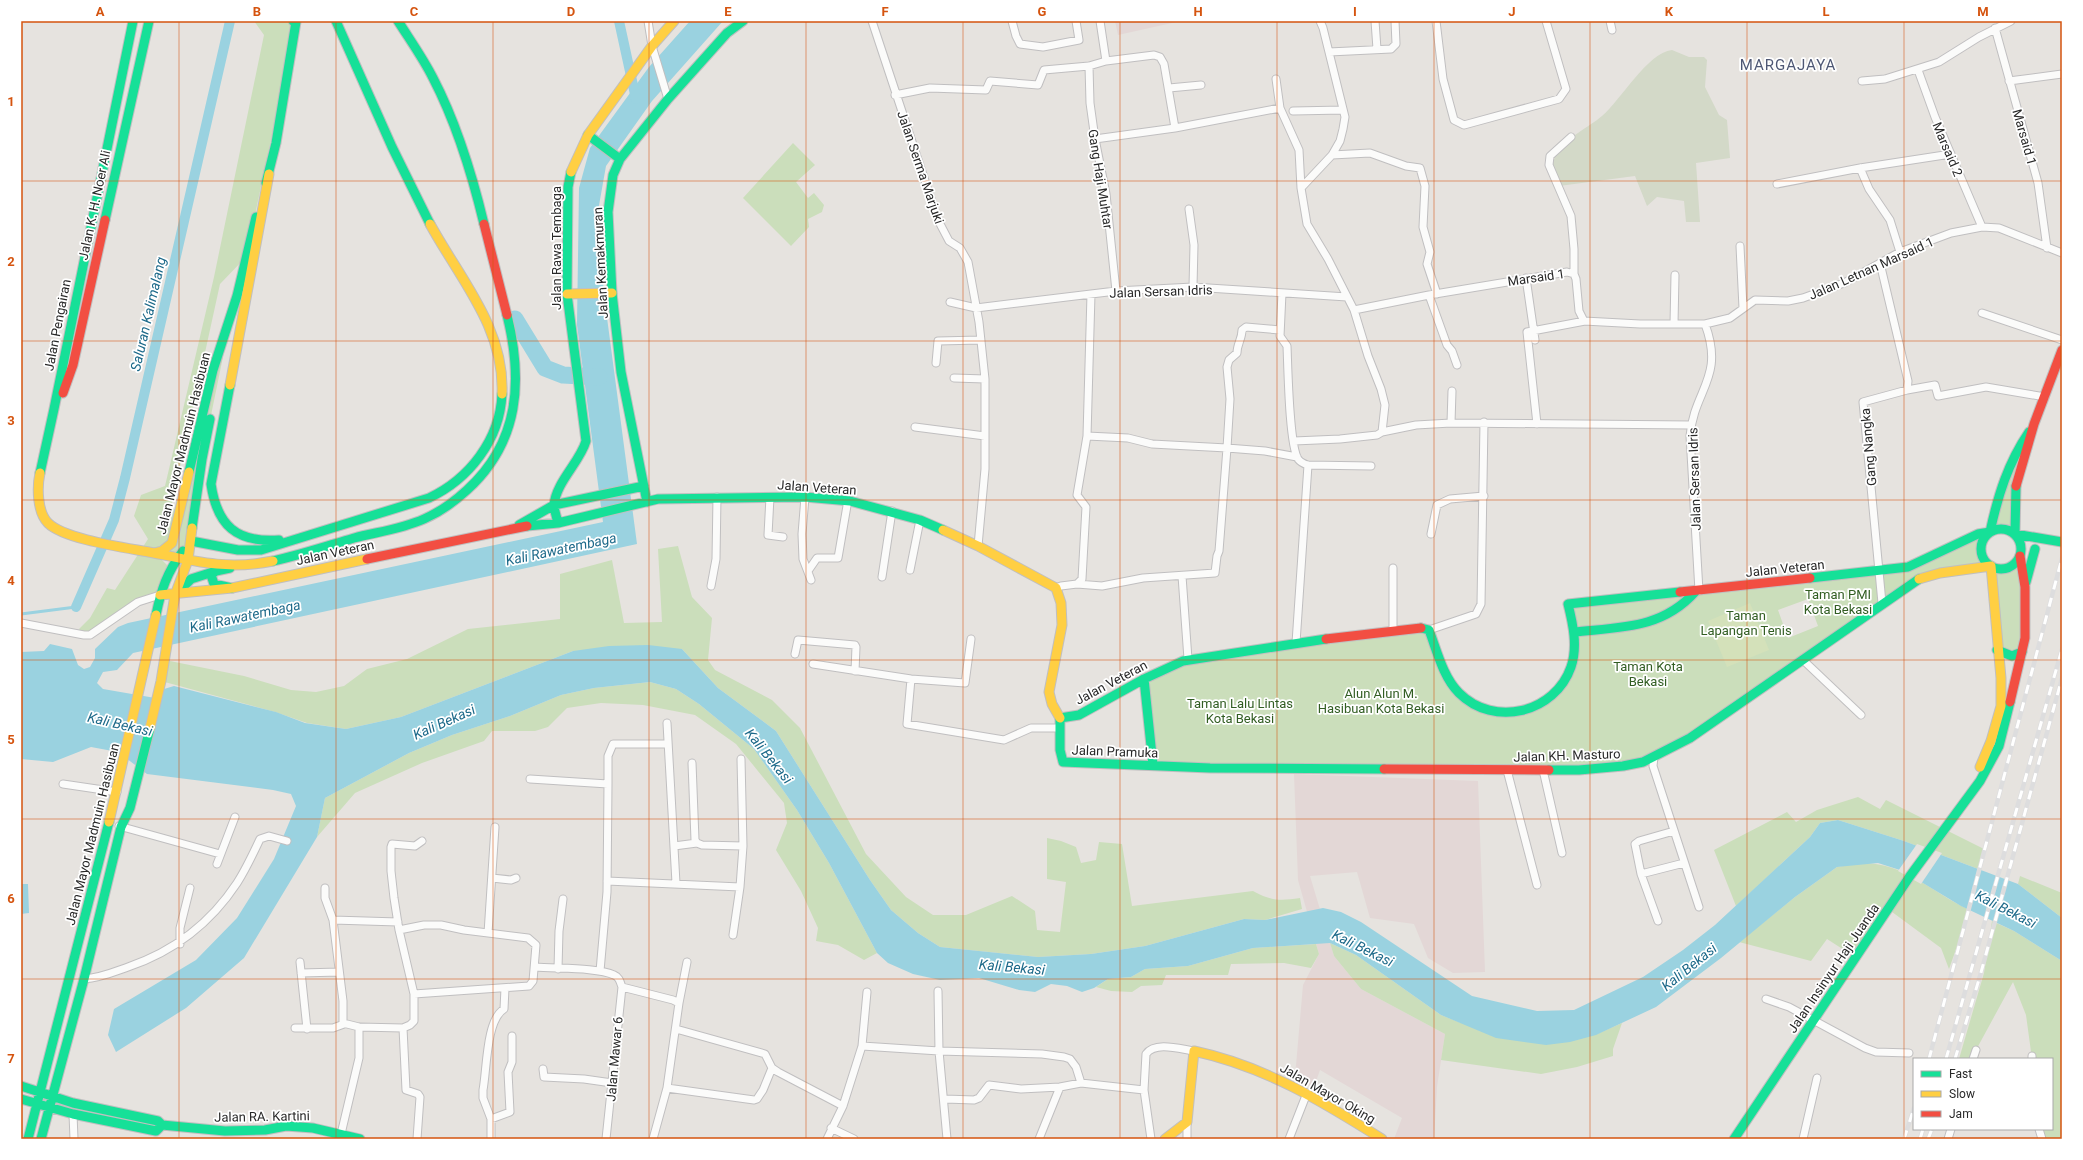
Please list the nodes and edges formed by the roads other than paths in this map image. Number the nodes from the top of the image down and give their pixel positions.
1 (133, 21) edge
2 (149, 21) edge
3 (295, 21) edge
4 (336, 21) edge
5 (398, 21) edge
6 (648, 21) edge
7 (674, 21) edge
8 (743, 21) edge
9 (872, 21) edge
10 (1012, 21) edge
11 (1076, 21) edge
12 (1100, 21) edge
13 (1320, 21) edge
14 (1374, 21) edge
15 (1395, 21) edge
16 (1436, 21) edge
17 (1546, 21) edge
18 (1610, 21) edge
19 (2011, 21) edge
20 (1995, 28) junction
21 (1612, 30) dead end
22 (1377, 49) junction
23 (654, 50) junction
24 (1329, 52) junction
25 (1106, 61) junction
26 (1089, 66) junction
27 (1918, 70) junction
28 (2062, 74) edge
29 (1276, 79) dead end
30 (1862, 81) dead end
31 (2009, 81) junction
32 (1201, 85) dead end
33 (1168, 88) junction
34 (895, 94) junction
35 (668, 99) junction
36 (1280, 108) junction
37 (1343, 110) junction
38 (1293, 111) dead end
39 (1175, 128) junction
40 (590, 137) junction
41 (1571, 137) dead end
42 (1095, 139) junction
43 (1951, 154) junction
44 (1332, 155) junction
45 (617, 157) junction
46 (1860, 168) junction
47 (269, 174) junction
48 (1777, 184) dead end
49 (1301, 188) junction
50 (1189, 209) dead end
51 (1982, 227) junction
52 (1740, 246) dead end
53 (2047, 248) junction
54 (1900, 252) junction
55 (2062, 253) edge
56 (1880, 263) junction
57 (1574, 274) junction
58 (1675, 275) dead end
59 (1526, 278) junction
60 (1193, 287) junction
61 (1116, 291) junction
62 (610, 293) junction
63 (569, 294) junction
64 (1091, 294) junction
65 (1282, 294) junction
66 (1433, 294) junction
67 (237, 296) junction
68 (1347, 297) junction
69 (950, 302) dead end
70 (976, 308) junction
71 (1744, 308) junction
72 (1354, 310) junction
73 (1982, 313) dead end
74 (1585, 321) junction
75 (1674, 324) junction
76 (1704, 324) junction
77 (1280, 330) junction
78 (1533, 330) junction
79 (980, 340) junction
80 (1535, 340) dead end
81 (2062, 340) edge
82 (2062, 350) edge
83 (936, 363) dead end
84 (1457, 365) dead end
85 (954, 378) dead end
86 (985, 380) junction
87 (1908, 390) junction
88 (1452, 391) dead end
89 (2045, 397) junction
90 (53, 416) junction
91 (1484, 422) junction
92 (1451, 423) junction
93 (1537, 424) junction
94 (2034, 424) junction
95 (1691, 425) junction
96 (915, 427) dead end
97 (1382, 432) junction
98 (985, 436) junction
99 (1087, 436) junction
100 (1294, 440) junction
101 (1227, 448) junction
102 (1297, 457) junction
103 (1308, 465) junction
104 (1371, 466) dead end
105 (644, 486) junction
106 (1484, 496) junction
107 (714, 497) junction
108 (770, 497) junction
109 (805, 497) junction
110 (658, 500) junction
111 (848, 500) junction
112 (647, 502) junction
113 (554, 505) junction
114 (892, 511) junction
115 (920, 520) junction
116 (558, 523) junction
117 (516, 527) junction
118 (1990, 532) junction
119 (1431, 534) dead end
120 (2015, 534) junction
121 (306, 535) junction
122 (783, 537) dead end
123 (191, 541) junction
124 (2060, 541) edge
125 (978, 546) junction
126 (2035, 549) junction
127 (153, 552) junction
128 (1935, 555) junction
129 (2020, 555) junction
130 (178, 558) junction
131 (188, 560) junction
132 (235, 566) junction
133 (1991, 566) junction
134 (170, 568) junction
135 (1393, 568) dead end
136 (910, 570) dead end
137 (216, 571) junction
138 (808, 571) junction
139 (1879, 571) junction
140 (1940, 573) junction
141 (1182, 576) junction
142 (882, 577) dead end
143 (812, 580) dead end
144 (1077, 584) junction
145 (712, 586) dead end
146 (2025, 587) junction
147 (232, 588) junction
148 (1056, 588) junction
149 (1697, 591) junction
150 (160, 595) junction
151 (175, 595) junction
152 (1882, 603) junction
153 (21, 623) edge
154 (1393, 630) junction
155 (1429, 630) junction
156 (1574, 632) junction
157 (971, 639) dead end
158 (1296, 643) junction
159 (1997, 650) junction
160 (2022, 652) junction
161 (795, 654) dead end
162 (1188, 660) junction
163 (1803, 660) junction
164 (813, 664) dead end
165 (855, 671) junction
166 (1144, 678) junction
167 (911, 679) junction
168 (1861, 715) dead end
169 (667, 723) dead end
170 (1060, 723) junction
171 (668, 744) junction
172 (1654, 757) junction
173 (741, 759) dead end
174 (692, 763) dead end
175 (1153, 765) junction
176 (1210, 768) joint
177 (1507, 770) junction
178 (1543, 770) junction
179 (530, 779) dead end
180 (63, 784) dead end
181 (608, 784) junction
182 (117, 792) junction
183 (1956, 812) junction
184 (235, 817) dead end
185 (109, 824) junction
186 (121, 827) junction
187 (495, 827) dead end
188 (1674, 830) junction
189 (422, 841) dead end
190 (288, 842) dead end
191 (697, 843) junction
192 (674, 846) junction
193 (743, 846) junction
194 (1562, 853) dead end
195 (220, 854) junction
196 (1684, 863) junction
197 (217, 864) dead end
198 (1641, 874) junction
199 (492, 878) junction
200 (516, 878) dead end
201 (607, 880) junction
202 (676, 883) junction
203 (1536, 885) dead end
204 (740, 886) junction
205 (190, 888) dead end
206 (326, 888) dead end
207 (563, 899) dead end
208 (1699, 907) dead end
209 (333, 920) junction
210 (1658, 921) dead end
211 (398, 926) junction
212 (488, 933) junction
213 (733, 935) dead end
214 (180, 944) junction
215 (300, 962) dead end
216 (687, 962) dead end
217 (535, 967) junction
218 (558, 969) junction
219 (600, 971) junction
220 (339, 972) junction
221 (301, 973) junction
222 (84, 979) junction
223 (622, 987) junction
224 (505, 988) junction
225 (938, 990) dead end
226 (867, 992) dead end
227 (414, 994) junction
228 (1766, 999) dead end
229 (679, 1003) junction
230 (1814, 1020) junction
231 (344, 1024) junction
232 (359, 1026) junction
233 (295, 1028) dead end
234 (402, 1028) junction
235 (307, 1029) junction
236 (676, 1029) junction
237 (512, 1036) dead end
238 (862, 1046) junction
239 (1976, 1050) dead end
240 (939, 1051) junction
241 (1194, 1051) junction
242 (1909, 1053) dead end
243 (1973, 1058) edge
244 (772, 1068) junction
245 (543, 1069) dead end
246 (1817, 1078) dead end
247 (1081, 1083) junction
248 (612, 1084) junction
249 (21, 1086) edge
250 (1060, 1087) junction
251 (667, 1088) junction
252 (1144, 1090) junction
253 (40, 1091) junction
254 (1307, 1093) junction
255 (54, 1096) junction
256 (21, 1099) edge
257 (944, 1099) junction
258 (36, 1103) junction
259 (843, 1106) junction
260 (50, 1107) junction
261 (72, 1114) junction
262 (491, 1119) junction
263 (1187, 1122) junction
264 (831, 1128) junction
265 (157, 1129) edge
266 (341, 1134) junction
267 (224, 1135) edge
268 (26, 1137) edge
269 (41, 1139) edge
270 (74, 1139) edge
271 (360, 1139) edge
272 (417, 1139) edge
273 (491, 1139) edge
274 (606, 1139) edge
275 (653, 1139) edge
276 (827, 1139) edge
277 (854, 1139) edge
278 (947, 1139) edge
279 (1040, 1139) edge
280 (1151, 1139) edge
281 (1165, 1139) edge
282 (1187, 1139) edge
283 (1289, 1139) edge
284 (1382, 1139) edge
285 (1734, 1139) edge
286 (1803, 1139) edge

1 - 90 main road, Jalan Pengairan
2 - 90 main road, Jalan K. H. Noer Ali
3 - 47 main road, Jalan Mayor Madmuin Hasibuan
4 - 121 main road
5 - 132 main road
6 - 23 street
7 - 23 main road, Jalan Rawa Tembaga
8 - 35 main road, Jalan Kemakmuran
9 - 34 street, Jalan Serma Marjuki
10 - 11 street
12 - 25 street
13 - 24 street
14 - 22 street
15 - 22 street
16 - 17 street
18 - 21 street
19 - 20 street
20 - 27 street
20 - 31 street, Marsaid 1
22 - 24 street
23 - 35 street
23 - 40 main road, Jalan Rawa Tembaga
24 - 37 street
25 - 26 street
25 - 33 street
26 - 34 street
26 - 42 street, Gang Haji Muhtar
27 - 30 street
27 - 43 street, Marsaid 2
28 - 31 street
29 - 36 street
31 - 53 street, Marsaid 1
32 - 33 street
33 - 39 street
34 - 70 street, Jalan Serma Marjuki
35 - 45 main road, Jalan Kemakmuran
36 - 39 street
36 - 49 street
37 - 38 street
37 - 44 street
39 - 42 street
40 - 45 main road
40 - 63 main road, Jalan Rawa Tembaga
41 - 57 street
42 - 61 street, Gang Haji Muhtar
43 - 46 street
43 - 51 street, Marsaid 2
44 - 49 street
44 - 66 street
45 - 62 main road, Jalan Kemakmuran
46 - 48 street
46 - 54 street
47 - 67 main road, Jalan Mayor Madmuin Hasibuan
47 - 121 main road
49 - 68 street
50 - 60 street
51 - 53 street, Jalan Letnan Marsaid 1
51 - 54 street, Jalan Letnan Marsaid 1
52 - 71 street
53 - 55 street, Jalan Letnan Marsaid 1
54 - 56 street, Jalan Letnan Marsaid 1
56 - 71 street, Jalan Letnan Marsaid 1
56 - 87 street
57 - 59 street, Marsaid 1
57 - 74 street, Marsaid 1
58 - 75 street
59 - 66 street, Marsaid 1
59 - 78 street
60 - 61 street, Jalan Sersan Idris
60 - 65 street, Jalan Sersan Idris
61 - 64 street, Jalan Sersan Idris
62 - 63 main road
62 - 105 main road, Jalan Kemakmuran
63 - 113 main road, Jalan Rawa Tembaga
64 - 70 street, Jalan Sersan Idris
64 - 99 street
65 - 68 street, Jalan Sersan Idris
65 - 77 street
66 - 72 street, Marsaid 1
66 - 84 street
67 - 123 main road, Jalan Mayor Madmuin Hasibuan
67 - 127 main road, Jalan Mayor Madmuin Hasibuan
68 - 72 street
69 - 70 street, Jalan Sersan Idris
70 - 79 street, Jalan Serma Marjuki
71 - 76 street, Jalan Letnan Marsaid 1
72 - 97 street
73 - 81 street
74 - 75 street
74 - 78 street
75 - 76 street
76 - 95 street, Jalan Sersan Idris
77 - 100 street
77 - 101 street
78 - 80 street
78 - 93 street
79 - 83 street
79 - 86 street, Jalan Serma Marjuki
82 - 89 main road
85 - 86 street
86 - 98 street, Jalan Serma Marjuki
87 - 89 street
87 - 139 street, Gang Nangka
88 - 92 street
89 - 94 main road
90 - 127 main road, Jalan Pengairan
91 - 92 street
91 - 93 street
91 - 106 street
92 - 97 street
93 - 95 street
94 - 118 main road
94 - 120 main road
95 - 149 street, Jalan Sersan Idris
96 - 98 street
97 - 100 street
98 - 125 street, Jalan Serma Marjuki
99 - 101 street
99 - 144 street
100 - 102 street
101 - 102 street
101 - 141 street
102 - 103 street
103 - 104 street
103 - 158 street
105 - 110 main road
105 - 112 main road, Jalan Kemakmuran
105 - 113 main road, Jalan Veteran
106 - 119 street
106 - 155 street
107 - 108 main road, Jalan Veteran
107 - 110 main road, Jalan Veteran
107 - 145 street
108 - 109 main road, Jalan Veteran
108 - 122 street
109 - 111 main road, Jalan Veteran
109 - 138 street
110 - 112 main road, Jalan Veteran
111 - 114 main road, Jalan Veteran
111 - 138 street
112 - 116 main road, Jalan Veteran
113 - 116 main road
113 - 117 main road, Jalan Veteran
114 - 115 main road, Jalan Veteran
114 - 142 street
115 - 125 main road, Jalan Veteran
115 - 136 street
116 - 117 main road, Jalan Veteran
117 - 147 main road, Jalan Veteran
118 - 120 main road
118 - 128 main road, Jalan Veteran
118 - 133 main road
120 - 124 main road
120 - 129 main road
121 - 123 main road
123 - 130 main road, Jalan Mayor Madmuin Hasibuan
123 - 131 main road, Jalan Mayor Madmuin Hasibuan
124 - 126 main road
125 - 148 main road, Jalan Veteran
126 - 129 main road
126 - 146 main road
127 - 130 main road, Jalan Pengairan
127 - 134 main road
128 - 139 main road, Jalan Veteran
128 - 140 main road
129 - 133 main road
129 - 146 main road, Jalan Insinyur Haji Juanda
130 - 131 main road, Jalan Pengairan
130 - 134 main road, Jalan Mayor Madmuin Hasibuan
131 - 132 main road, Jalan Pengairan
131 - 151 main road, Jalan Mayor Madmuin Hasibuan
132 - 137 main road
133 - 140 main road, Jalan KH. Masturo
133 - 159 main road, Jalan Insinyur Haji Juanda
134 - 150 main road, Jalan Mayor Madmuin Hasibuan
135 - 154 street
137 - 147 main road
137 - 151 main road
138 - 143 street
139 - 149 main road, Jalan Veteran
139 - 152 street
140 - 152 main road, Jalan KH. Masturo
141 - 144 street
141 - 162 street
144 - 148 street
146 - 160 main road, Jalan Insinyur Haji Juanda
147 - 151 main road, Jalan Veteran
148 - 170 main road
149 - 156 main road
149 - 156 main road, Jalan Veteran
150 - 151 main road, Jalan Veteran
150 - 153 street
150 - 182 main road, Jalan Mayor Madmuin Hasibuan
151 - 186 main road, Jalan Mayor Madmuin Hasibuan
152 - 163 main road, Jalan KH. Masturo
154 - 155 main road, Jalan Veteran
154 - 158 main road, Jalan Veteran
155 - 156 main road, Jalan Veteran
157 - 167 street
158 - 162 main road, Jalan Veteran
159 - 160 main road
159 - 183 main road, Jalan Insinyur Haji Juanda
160 - 183 main road, Jalan Insinyur Haji Juanda
161 - 165 street
162 - 166 main road, Jalan Veteran
163 - 168 street
163 - 172 main road, Jalan KH. Masturo
164 - 165 street
165 - 167 street
166 - 170 main road, Jalan Veteran
166 - 175 main road
167 - 170 street
169 - 171 street
170 - 175 main road, Jalan Pramuka
171 - 181 street
171 - 192 street
172 - 178 main road, Jalan KH. Masturo
172 - 188 street
173 - 193 street
174 - 191 street
175 - 176 main road, Jalan Pramuka
176 - 177 main road, Jalan KH. Masturo
177 - 178 main road, Jalan KH. Masturo
177 - 203 street
178 - 194 street
179 - 181 street
180 - 182 street
181 - 201 street
182 - 185 main road, Jalan Mayor Madmuin Hasibuan
183 - 230 main road, Jalan Insinyur Haji Juanda
184 - 195 street
185 - 186 street
185 - 253 main road, Jalan Mayor Madmuin Hasibuan
186 - 195 street
186 - 222 main road, Jalan Mayor Madmuin Hasibuan
187 - 199 street
188 - 196 street
188 - 198 street
189 - 211 street
190 - 214 street
191 - 192 street
191 - 193 street
192 - 202 street
193 - 204 street
195 - 197 street
196 - 198 street
196 - 208 street
198 - 210 street
199 - 200 street
199 - 212 street
201 - 202 street
201 - 219 street
202 - 204 street
204 - 213 street
205 - 214 street
206 - 209 street
207 - 218 street
209 - 211 street
209 - 220 street
211 - 212 street
211 - 227 street
212 - 217 street
214 - 222 street
215 - 221 street
216 - 229 street
217 - 218 street
217 - 224 street
218 - 219 street
219 - 223 street, Jalan Mawar 6
220 - 221 street
220 - 231 street
221 - 235 street
222 - 255 main road, Jalan Mayor Madmuin Hasibuan
223 - 229 street
223 - 248 street, Jalan Mawar 6
224 - 227 street
224 - 262 street
225 - 240 street
226 - 238 street
227 - 234 street
228 - 230 street
229 - 236 street
230 - 242 street
230 - 285 main road, Jalan Insinyur Haji Juanda
231 - 232 street
231 - 235 street
232 - 234 street
232 - 266 street
233 - 235 street
234 - 272 street
236 - 244 street
236 - 251 street
237 - 262 street
238 - 240 street
238 - 259 street
239 - 243 street
240 - 247 street
240 - 257 street
241 - 252 street
241 - 254 main road, Jalan Mayor Oking
241 - 263 main road
244 - 251 street
244 - 259 street
245 - 248 street
246 - 286 street
247 - 250 street
247 - 252 street
248 - 274 street, Jalan Mawar 6
249 - 253 main road, Jalan RA. Kartini
250 - 257 street
250 - 279 street
251 - 275 street
252 - 280 street
253 - 255 main road, Jalan RA. Kartini
253 - 258 main road, Jalan Mayor Madmuin Hasibuan
254 - 283 street
254 - 284 main road, Jalan Mayor Oking
255 - 260 main road, Jalan Mayor Madmuin Hasibuan
255 - 265 main road, Jalan RA. Kartini
256 - 258 main road, Jalan RA. Kartini
257 - 278 street
258 - 260 main road, Jalan RA. Kartini
258 - 268 main road, Jalan Mayor Madmuin Hasibuan
259 - 264 street
260 - 261 main road, Jalan RA. Kartini
260 - 269 main road, Jalan Mayor Madmuin Hasibuan
261 - 265 main road, Jalan RA. Kartini
261 - 270 street
262 - 273 street
263 - 281 main road
263 - 282 street
264 - 276 street
264 - 277 street
265 - 267 main road, Jalan RA. Kartini
266 - 267 main road, Jalan RA. Kartini
266 - 271 main road, Jalan RA. Kartini

